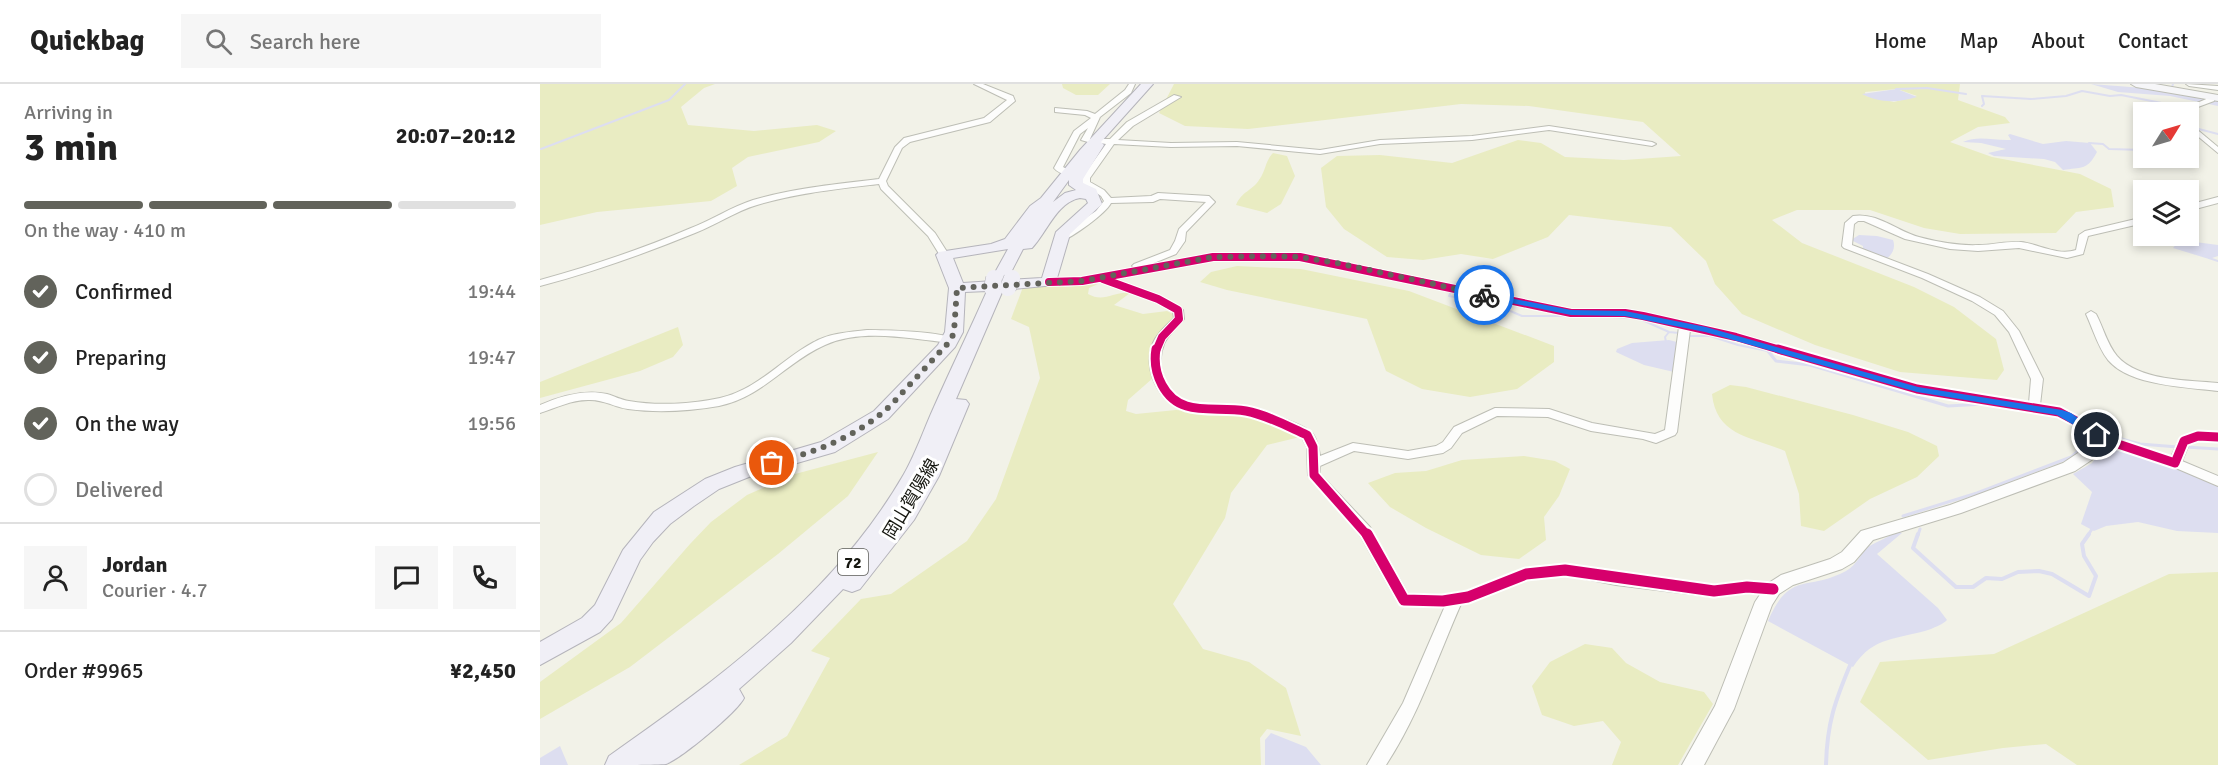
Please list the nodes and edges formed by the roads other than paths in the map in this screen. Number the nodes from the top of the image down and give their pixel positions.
1 (977, 84) edge
2 (1132, 84) edge
3 (1147, 84) edge
4 (1155, 84) edge
5 (2136, 84) edge
6 (2187, 88) edge
7 (2218, 88) edge
8 (1177, 97) dead end
9 (2212, 99) edge
10 (1058, 110) dead end
11 (1097, 118) junction
12 (2199, 134) edge
13 (1101, 142) junction
14 (1652, 144) dead end
15 (2218, 151) edge
16 (1066, 172) junction
17 (882, 181) junction
18 (1093, 196) junction
19 (2218, 200) edge
20 (1108, 201) junction
21 (1043, 202) junction
22 (2199, 205) edge
23 (2133, 223) edge
24 (1061, 238) junction
25 (1027, 245) junction
26 (978, 250) junction
27 (944, 255) junction
28 (1127, 273) junction
29 (1100, 278) junction
30 (1049, 282) junction
31 (540, 283) edge
32 (999, 285) junction
33 (957, 288) junction
34 (2091, 314) dead end
35 (1685, 325) junction
36 (951, 340) junction
37 (2218, 387) edge
38 (2034, 406) junction
39 (540, 409) edge
40 (2097, 435) junction
41 (2218, 436) edge
42 (2175, 463) junction
43 (1313, 464) junction
44 (2218, 481) edge
45 (1773, 589) junction
46 (1456, 599) junction
47 (540, 654) edge
48 (619, 765) edge
49 (642, 765) edge
50 (1376, 765) edge
51 (1693, 765) edge

1 - 17 street
2 - 11 street
3 - 13 main road, 岡山賀陽線 / 72
4 - 13 main road, 岡山賀陽線 / 72
5 - 6 main road
6 - 7 street
6 - 9 main road
8 - 13 street
10 - 11 street
11 - 13 street
11 - 16 street
12 - 15 street
13 - 14 street
13 - 16 main road, 岡山賀陽線 / 72
13 - 18 main road, 岡山賀陽線 / 72
13 - 20 street
13 - 25 main road, 岡山賀陽線 / 72
16 - 21 main road, 岡山賀陽線 / 72
17 - 27 street
17 - 31 street
18 - 24 main road
18 - 25 main road, 岡山賀陽線 / 72
19 - 22 street
20 - 24 street
20 - 28 street
21 - 26 main road, 岡山賀陽線 / 72
21 - 32 main road, 岡山賀陽線 / 72
23 - 38 street
24 - 30 main road
25 - 32 main road, 岡山賀陽線 / 72
26 - 27 main road, 岡山賀陽線 / 72
26 - 32 main road, 岡山賀陽線 / 72
27 - 33 main road
28 - 29 street
28 - 35 street
29 - 30 street
29 - 43 street
30 - 33 main road
32 - 48 main road, 岡山賀陽線 / 72
32 - 49 main road, 岡山賀陽線 / 72
33 - 36 main road
34 - 37 street
35 - 38 street
35 - 43 street
36 - 39 street
36 - 47 main road
38 - 40 street
40 - 42 street
40 - 45 street
41 - 42 street
42 - 44 street
43 - 46 street
45 - 46 street
45 - 51 street
46 - 50 street

